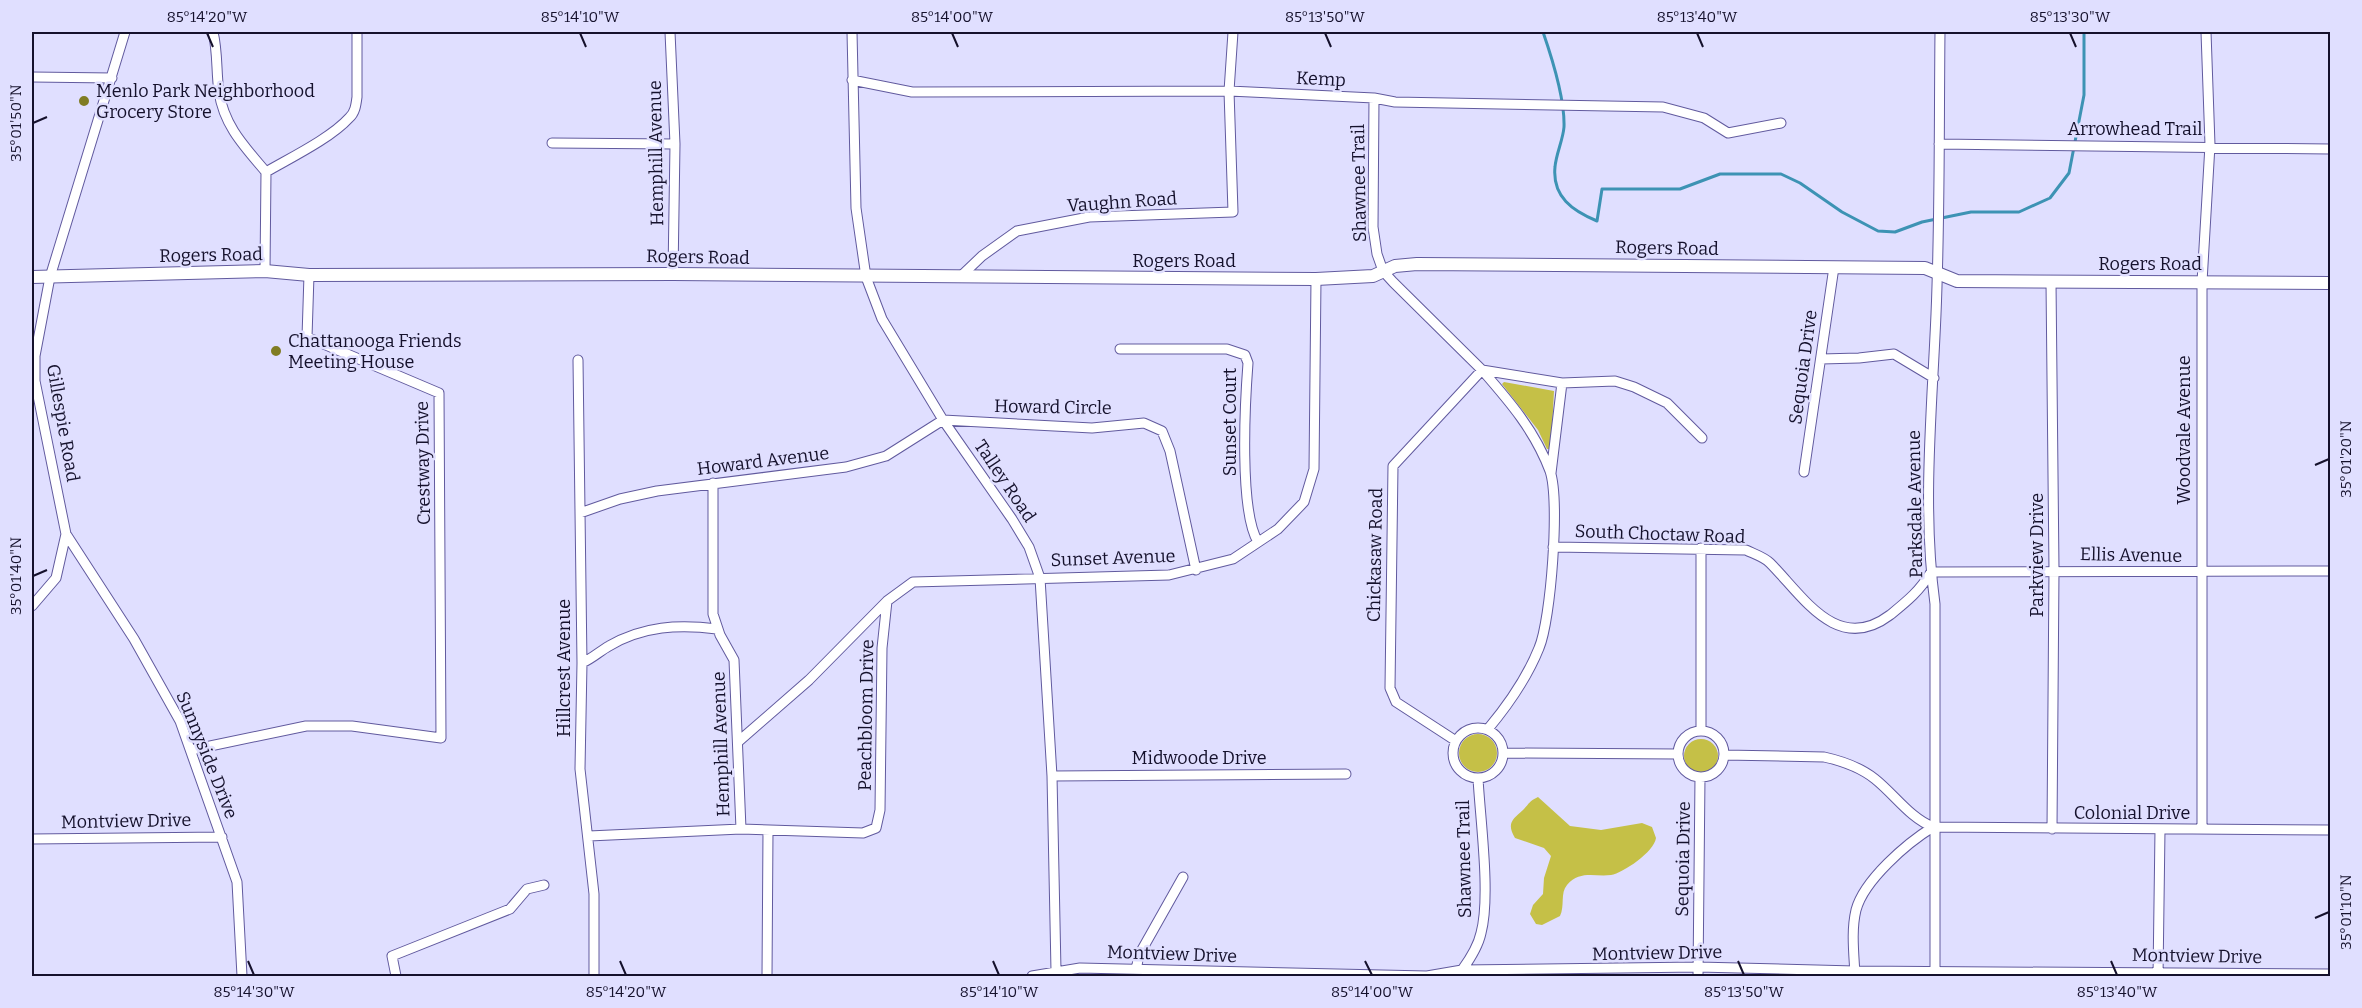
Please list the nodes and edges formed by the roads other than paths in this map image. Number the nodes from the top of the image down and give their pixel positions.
1 (213, 32) edge
2 (357, 32) edge
3 (670, 32) edge
4 (852, 32) edge
5 (1233, 32) edge
6 (1940, 32) edge
7 (2206, 32) edge
8 (121, 34) edge
9 (32, 78) edge
10 (112, 78) junction
11 (852, 80) junction
12 (1229, 91) junction
13 (1374, 98) junction
14 (1782, 123) dead end
15 (552, 143) dead end
16 (675, 144) junction
17 (1939, 144) junction
18 (2210, 145) junction
19 (2331, 149) edge
20 (266, 172) junction
21 (1834, 267) junction
22 (265, 271) junction
23 (1383, 271) junction
24 (673, 274) junction
25 (1938, 274) junction
26 (309, 275) junction
27 (32, 277) edge
28 (50, 277) junction
29 (866, 277) junction
30 (959, 278) junction
31 (1316, 279) junction
32 (2051, 282) junction
33 (2202, 282) junction
34 (2331, 283) edge
35 (1120, 349) dead end
36 (1821, 359) junction
37 (578, 360) dead end
38 (1482, 370) junction
39 (1934, 378) junction
40 (1562, 383) junction
41 (943, 420) junction
42 (1702, 438) dead end
43 (1804, 472) dead end
44 (1551, 474) junction
45 (713, 483) junction
46 (580, 513) junction
47 (66, 534) junction
48 (1258, 542) junction
49 (1553, 547) junction
50 (1701, 548) junction
51 (1196, 570) junction
52 (2054, 570) junction
53 (1931, 572) junction
54 (2331, 572) edge
55 (2200, 573) junction
56 (1040, 578) junction
57 (887, 601) junction
58 (32, 606) edge
59 (717, 629) junction
60 (582, 663) junction
61 (1488, 729) junction
62 (1701, 731) junction
63 (739, 741) junction
64 (1456, 741) junction
65 (191, 750) junction
66 (1503, 753) junction
67 (1678, 754) junction
68 (1724, 755) junction
69 (1346, 774) dead end
70 (1052, 776) junction
71 (1700, 777) junction
72 (1478, 778) junction
73 (1933, 827) junction
74 (741, 829) junction
75 (2052, 829) junction
76 (2202, 829) junction
77 (2160, 830) junction
78 (2331, 830) edge
79 (768, 831) junction
80 (589, 836) junction
81 (222, 837) junction
82 (32, 839) edge
83 (1183, 878) dead end
84 (544, 885) dead end
85 (1136, 970) junction
86 (1462, 970) junction
87 (1698, 972) edge
88 (1055, 974) edge
89 (1190, 974) edge
90 (1543, 974) edge
91 (1855, 974) edge
92 (1935, 974) edge
93 (2158, 974) edge
94 (2331, 974) edge
95 (1277, 975) edge
96 (242, 976) edge
97 (396, 976) edge
98 (594, 976) edge
99 (767, 976) edge
100 (1032, 976) edge
101 (1358, 976) edge

1 - 20 street
2 - 20 street
3 - 16 street, Hemphill Avenue
4 - 11 street, Talley Road
5 - 12 street
6 - 17 street, Parksdale Avenue
7 - 18 street, Woodvale Avenue
8 - 10 street, Gillespie Road
9 - 10 street
10 - 28 street, Gillespie Road
11 - 12 street, Kemp
11 - 29 street, Talley Road
12 - 13 street, Kemp
12 - 30 street, Vaughn Road
13 - 14 street, Kemp
13 - 23 street, Shawnee Trail
15 - 16 street
16 - 24 street, Hemphill Avenue
17 - 18 street, Arrowhead Trail
17 - 25 street, Parksdale Avenue
18 - 19 street, Arrowhead Trail
18 - 33 street, Woodvale Avenue
20 - 22 street
21 - 23 street, Rogers Road
21 - 25 street, Rogers Road
21 - 36 street, Sequoia Drive
22 - 26 street, Rogers Road
22 - 28 street, Rogers Road
23 - 31 street, Rogers Road
23 - 38 street, Shawnee Trail
24 - 26 street, Rogers Road
24 - 29 street, Rogers Road
25 - 32 street, Rogers Road
25 - 39 street, Parksdale Avenue
26 - 65 street, Crestway Drive
27 - 28 street, Rogers Road
28 - 47 street, Gillespie Road
29 - 30 street, Rogers Road
29 - 41 street, Talley Road
30 - 31 street, Rogers Road
31 - 48 street, Sunset Avenue
32 - 33 street, Rogers Road
32 - 52 street, Parkview Drive
33 - 34 street, Rogers Road
33 - 55 street, Woodvale Avenue
35 - 48 street, Sunset Court
36 - 39 street
36 - 43 street, Sequoia Drive
37 - 46 street, Hillcrest Avenue
38 - 40 street
38 - 44 street, Shawnee Trail
38 - 64 street, Chickasaw Road
39 - 53 street, Parksdale Avenue
40 - 42 street
40 - 44 street, Shawnee Trail
41 - 45 street, Howard Avenue
41 - 51 street, Howard Circle
41 - 56 street, Talley Road
44 - 49 street, Shawnee Trail
45 - 46 street, Howard Avenue
45 - 59 street, Hemphill Avenue
46 - 60 street, Hillcrest Avenue
47 - 58 street, Gillespie Road
47 - 65 street, Sunnyside Drive
48 - 51 street, Sunset Avenue
49 - 50 street, South Choctaw Road
49 - 61 street, Shawnee Trail
50 - 53 street, South Choctaw Road
50 - 62 street
51 - 56 street, Sunset Avenue
52 - 53 street, Ellis Avenue
52 - 55 street, Ellis Avenue
52 - 75 street, Parkview Drive
53 - 73 street, Parksdale Avenue
54 - 55 street, Ellis Avenue
55 - 76 street, Woodvale Avenue
56 - 57 street, Sunset Avenue
56 - 70 street, Talley Road
57 - 63 street, Sunset Avenue
57 - 79 street, Peachbloom Drive
59 - 60 street
59 - 63 street, Hemphill Avenue
60 - 80 street, Hillcrest Avenue
61 - 64 street
61 - 66 street
62 - 67 street
62 - 68 street
63 - 74 street, Hemphill Avenue
64 - 72 street, Shawnee Trail
65 - 81 street, Sunnyside Drive
66 - 67 street
66 - 72 street, Shawnee Trail
67 - 71 street, Sequoia Drive
68 - 71 street, Sequoia Drive
68 - 73 street
69 - 70 street, Midwoode Drive
70 - 88 street, Talley Road
71 - 87 street, Sequoia Drive
72 - 86 street, Shawnee Trail
73 - 75 street, Colonial Drive
73 - 91 street
73 - 92 street, Parksdale Avenue
74 - 79 street
74 - 80 street
75 - 77 street, Colonial Drive
76 - 77 street, Colonial Drive
76 - 78 street, Colonial Drive
77 - 93 street
79 - 99 street
80 - 98 street, Hillcrest Avenue
81 - 82 street, Montview Drive
81 - 96 street, Sunnyside Drive
83 - 85 street
84 - 97 street
85 - 88 street, Montview Drive
85 - 89 street, Montview Drive
86 - 90 street, Montview Drive
86 - 101 street, Montview Drive
87 - 90 street, Montview Drive
87 - 91 street, Montview Drive
88 - 100 street
89 - 95 street, Montview Drive
91 - 92 street, Montview Drive
92 - 93 street, Montview Drive
93 - 94 street, Montview Drive
95 - 101 street, Montview Drive

